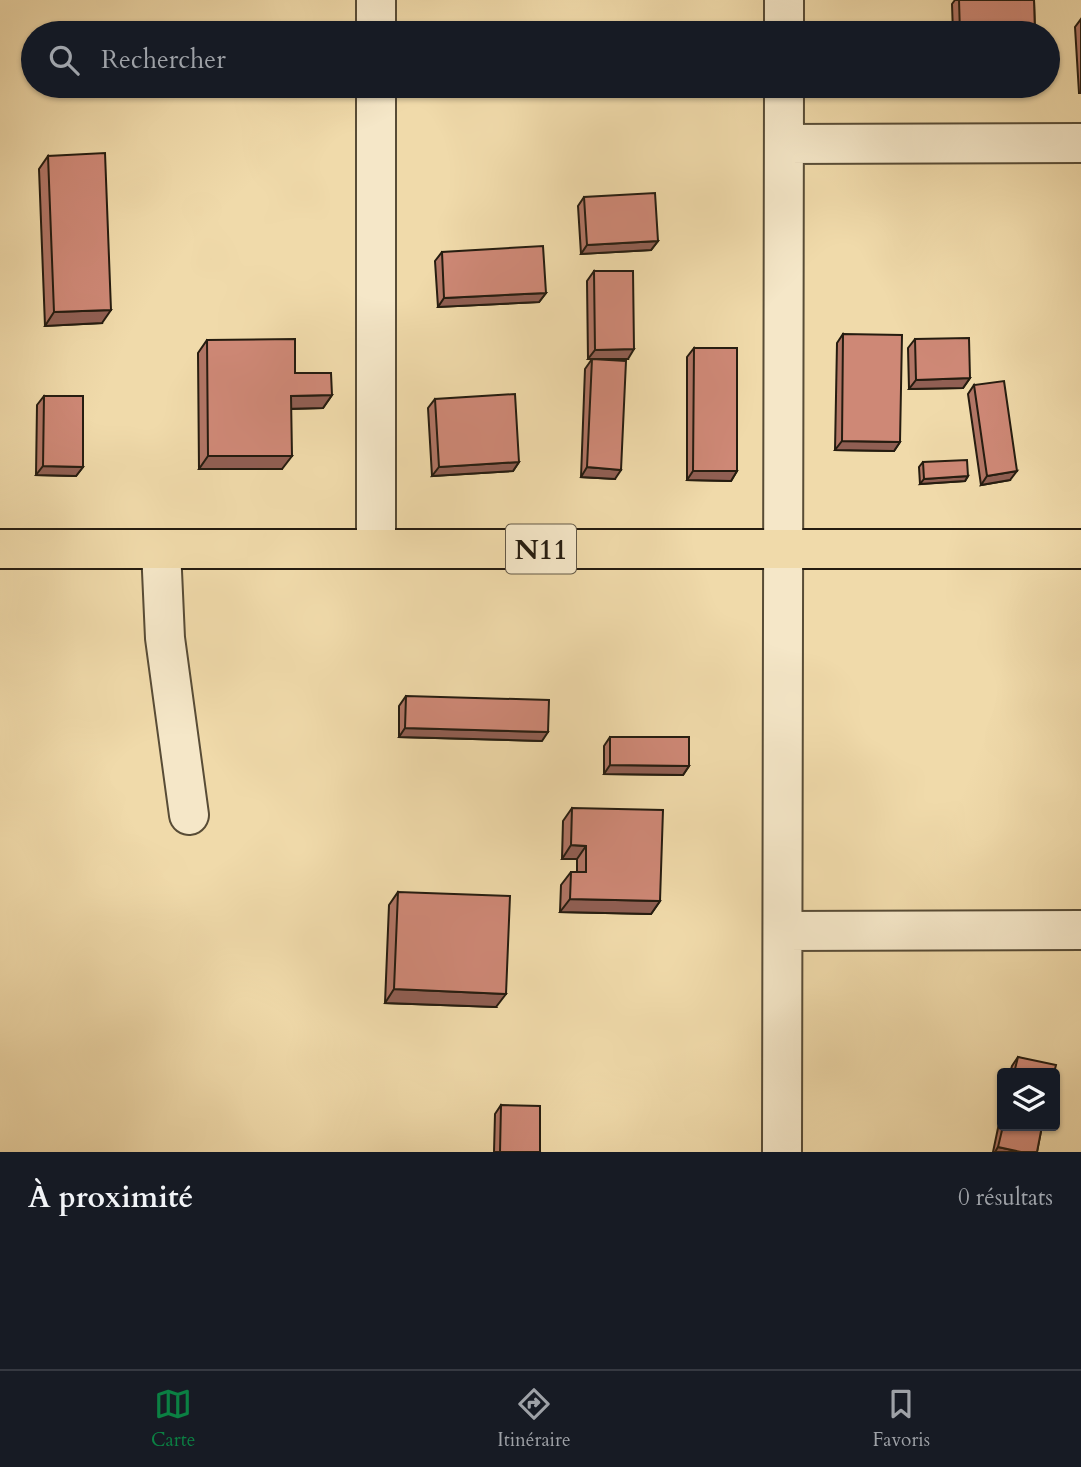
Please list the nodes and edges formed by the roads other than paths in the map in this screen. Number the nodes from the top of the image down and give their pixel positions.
1 (376, 0) edge
2 (784, 0) edge
3 (376, 21) edge
4 (784, 21) edge
5 (376, 98) edge
6 (784, 98) edge
7 (1081, 143) edge
8 (784, 144) junction
9 (0, 549) edge
10 (161, 549) junction
11 (376, 549) junction
12 (785, 549) junction
13 (1081, 549) edge
14 (189, 815) dead end
15 (1081, 930) edge
16 (783, 931) junction
17 (782, 1152) edge

1 - 3 street
2 - 4 street
5 - 11 street
6 - 8 street
7 - 8 street
8 - 12 street
9 - 10 main road, N11
10 - 11 main road, N11
10 - 14 street
11 - 12 main road, N11
12 - 13 main road, N11
12 - 16 street
15 - 16 street
16 - 17 street

